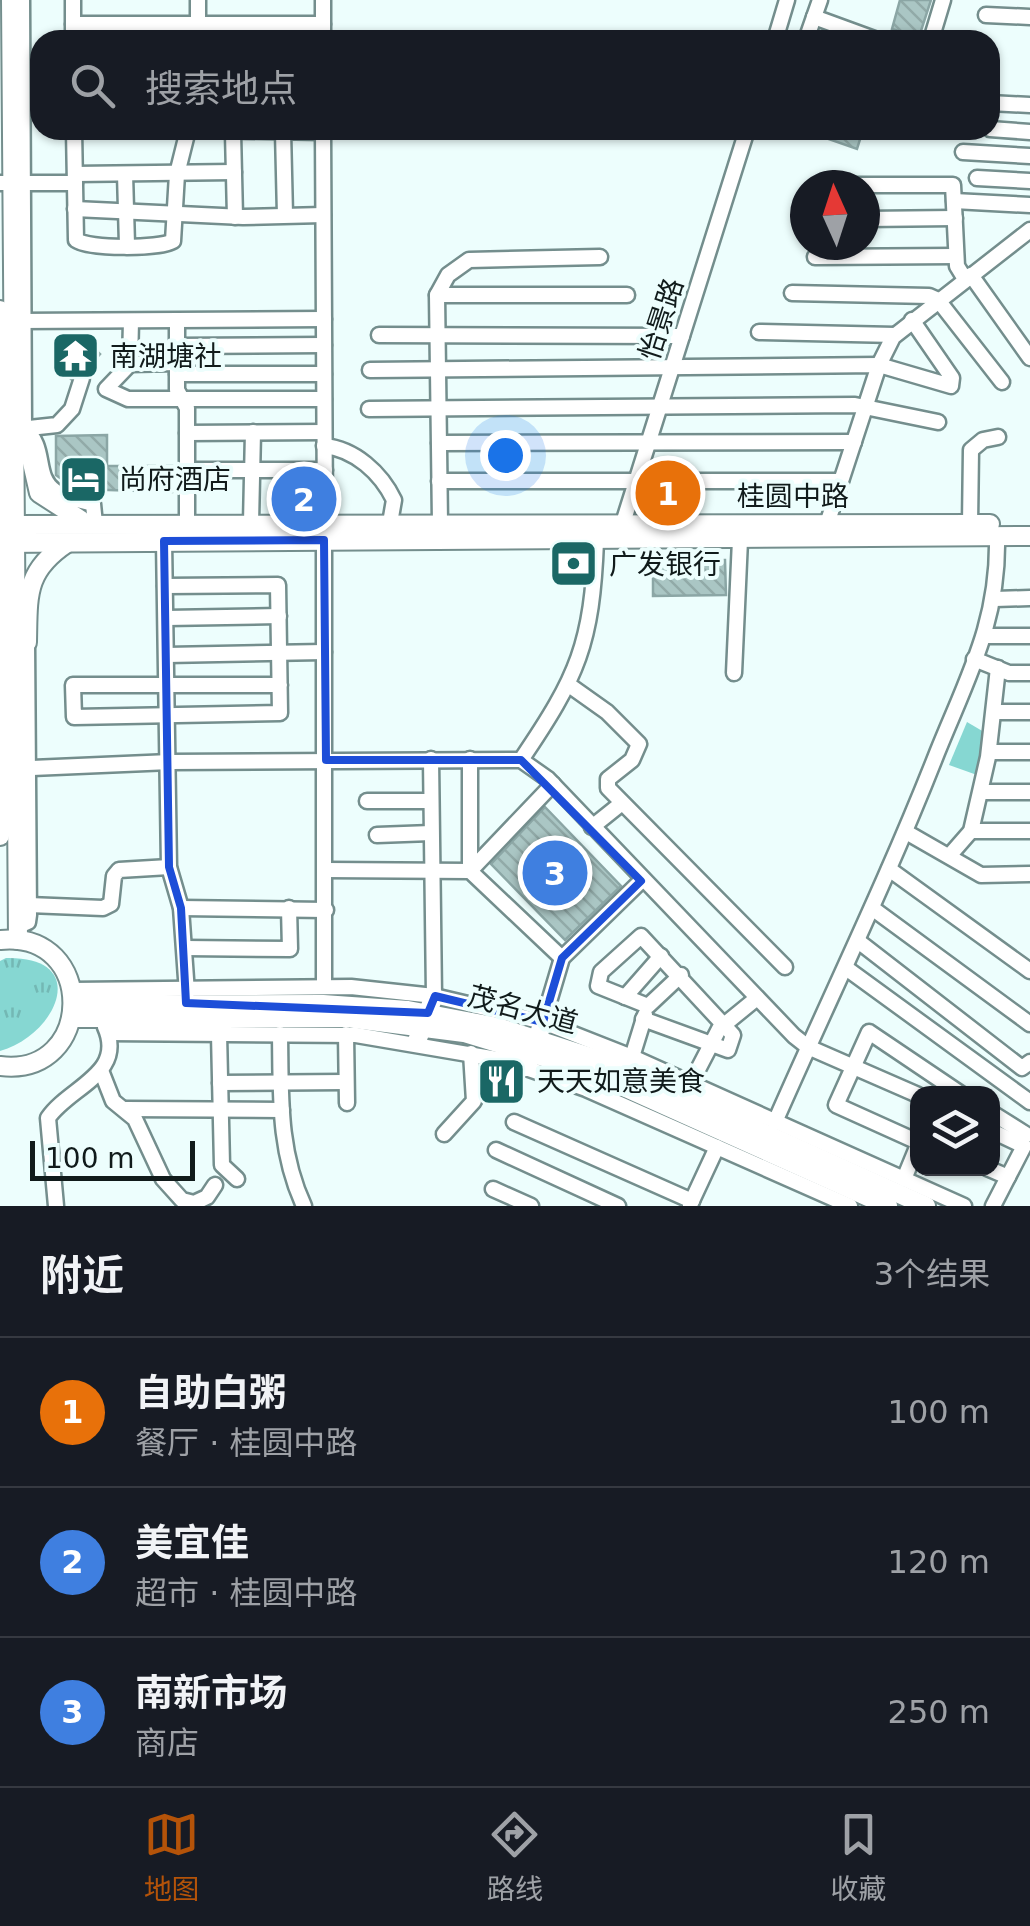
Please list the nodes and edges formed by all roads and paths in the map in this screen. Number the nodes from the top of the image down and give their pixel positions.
1 (11, 0) edge
2 (22, 0) edge
3 (72, 0) edge
4 (198, 0) edge
5 (323, 0) edge
6 (788, 0) edge
7 (820, 0) edge
8 (944, 0) edge
9 (986, 15) dead end
10 (814, 17) junction
11 (1030, 17) edge
12 (73, 24) junction
13 (198, 24) junction
14 (73, 30) edge
15 (198, 30) edge
16 (292, 30) edge
17 (323, 30) edge
18 (778, 30) edge
19 (809, 30) edge
20 (852, 30) edge
21 (934, 30) edge
22 (17, 84) junction
23 (30, 84) edge
24 (1000, 104) edge
25 (1030, 105) edge
26 (1000, 130) edge
27 (1030, 132) edge
28 (74, 140) edge
29 (186, 140) edge
30 (233, 140) edge
31 (284, 140) edge
32 (323, 140) edge
33 (745, 140) edge
34 (6, 147) edge
35 (963, 152) dead end
36 (1030, 156) edge
37 (234, 172) junction
38 (125, 174) junction
39 (177, 174) junction
40 (75, 178) junction
41 (976, 178) dead end
42 (1030, 181) edge
43 (12, 183) edge
44 (880, 184) edge
45 (954, 201) junction
46 (1030, 206) edge
47 (76, 209) junction
48 (126, 210) junction
49 (175, 212) junction
50 (285, 215) junction
51 (323, 215) junction
52 (235, 216) junction
53 (880, 218) edge
54 (955, 218) junction
55 (1030, 230) edge
56 (126, 246) junction
57 (956, 256) junction
58 (600, 257) dead end
59 (880, 257) edge
60 (968, 277) junction
61 (792, 293) dead end
62 (437, 294) junction
63 (627, 295) dead end
64 (938, 300) junction
65 (12, 318) edge
66 (324, 319) junction
67 (912, 320) junction
68 (177, 321) junction
69 (131, 322) junction
70 (759, 332) dead end
71 (438, 333) junction
72 (379, 335) dead end
73 (895, 335) junction
74 (682, 336) junction
75 (324, 345) junction
76 (177, 346) junction
77 (1030, 358) edge
78 (130, 364) junction
79 (880, 365) junction
80 (672, 368) junction
81 (177, 369) junction
82 (370, 370) dead end
83 (438, 370) junction
84 (324, 374) junction
85 (82, 378) dead end
86 (1002, 382) dead end
87 (11, 390) edge
88 (324, 399) junction
89 (183, 401) junction
90 (658, 405) junction
91 (866, 406) junction
92 (438, 407) junction
93 (369, 409) dead end
94 (938, 422) dead end
95 (19, 429) junction
96 (186, 432) junction
97 (253, 432) junction
98 (998, 438) dead end
99 (324, 439) junction
100 (647, 442) junction
101 (854, 442) junction
102 (439, 443) junction
103 (0, 460) edge
104 (187, 470) junction
105 (252, 470) junction
106 (324, 470) junction
107 (636, 479) junction
108 (439, 481) junction
109 (841, 481) junction
110 (187, 523) junction
111 (390, 523) junction
112 (93, 524) junction
113 (251, 524) junction
114 (440, 524) junction
115 (827, 524) junction
116 (970, 524) junction
117 (1030, 524) edge
118 (997, 530) junction
119 (324, 532) junction
120 (622, 532) junction
121 (6, 534) edge
122 (1030, 536) edge
123 (740, 540) junction
124 (596, 541) junction
125 (164, 542) junction
126 (66, 543) junction
127 (165, 586) junction
128 (995, 598) junction
129 (1030, 598) edge
130 (1, 603) edge
131 (278, 616) junction
132 (166, 618) junction
133 (984, 636) junction
134 (1030, 636) edge
135 (21, 645) junction
136 (324, 652) junction
137 (280, 653) junction
138 (167, 655) junction
139 (974, 659) junction
140 (998, 668) junction
141 (734, 672) dead end
142 (1030, 673) edge
143 (5, 676) edge
144 (168, 684) junction
145 (280, 685) junction
146 (569, 685) junction
147 (994, 712) junction
148 (1030, 712) edge
149 (168, 716) junction
150 (989, 752) junction
151 (1030, 752) edge
152 (470, 758) junction
153 (431, 759) junction
154 (326, 760) junction
155 (521, 760) junction
156 (170, 762) junction
157 (12, 770) edge
158 (553, 784) junction
159 (981, 792) junction
160 (1030, 792) edge
161 (432, 800) junction
162 (367, 801) dead end
163 (622, 803) junction
164 (592, 827) junction
165 (971, 831) junction
166 (1030, 831) edge
167 (906, 832) junction
168 (431, 833) junction
169 (377, 835) dead end
170 (0, 836) edge
171 (950, 855) junction
172 (169, 867) junction
173 (432, 868) junction
174 (889, 869) junction
175 (326, 870) junction
176 (470, 871) junction
177 (1030, 874) edge
178 (641, 881) junction
179 (29, 905) junction
180 (182, 908) junction
181 (289, 908) junction
182 (872, 908) junction
183 (326, 910) junction
184 (12, 936) edge
185 (858, 941) junction
186 (185, 948) junction
187 (661, 956) junction
188 (562, 958) junction
189 (785, 967) dead end
190 (846, 968) junction
191 (1030, 970) edge
192 (681, 975) junction
193 (626, 997) junction
194 (757, 998) junction
195 (186, 1002) junction
196 (323, 1002) junction
197 (73, 1004) junction
198 (646, 1012) junction
199 (218, 1018) junction
200 (426, 1019) junction
201 (1030, 1024) edge
202 (105, 1025) junction
203 (280, 1025) junction
204 (724, 1025) junction
205 (346, 1026) junction
206 (486, 1030) junction
207 (534, 1044) junction
208 (708, 1044) junction
209 (808, 1047) junction
210 (1030, 1062) edge
211 (852, 1064) junction
212 (0, 1066) edge
213 (627, 1071) junction
214 (102, 1073) junction
215 (281, 1081) junction
216 (220, 1082) junction
217 (344, 1082) junction
218 (691, 1083) junction
219 (596, 1084) junction
220 (949, 1086) edge
221 (910, 1091) edge
222 (348, 1102) dead end
223 (1030, 1102) edge
224 (126, 1109) junction
225 (221, 1109) junction
226 (282, 1110) junction
227 (670, 1117) junction
228 (1000, 1118) edge
229 (514, 1122) dead end
230 (1000, 1132) edge
231 (724, 1133) junction
232 (444, 1134) dead end
233 (768, 1136) junction
234 (1027, 1137) edge
235 (910, 1140) edge
236 (496, 1150) dead end
237 (831, 1155) junction
238 (910, 1163) edge
239 (790, 1171) junction
240 (1000, 1174) edge
241 (1008, 1177) junction
242 (904, 1178) junction
243 (237, 1179) dead end
244 (215, 1185) dead end
245 (493, 1189) dead end
246 (854, 1195) edge
247 (691, 1203) edge
248 (56, 1206) edge
249 (304, 1206) edge
250 (531, 1206) edge
251 (618, 1206) edge
252 (888, 1206) edge
253 (926, 1206) edge
254 (964, 1206) edge
255 (993, 1206) edge

1 - 22 main road
2 - 22 street
3 - 12 street
4 - 13 street
5 - 17 street
6 - 18 street
7 - 10 street
8 - 21 street
9 - 11 street
10 - 19 street
10 - 20 street
12 - 13 street
12 - 14 street
13 - 15 street
13 - 16 street
22 - 23 street
22 - 34 main road
22 - 43 street
24 - 25 street
26 - 27 street
28 - 40 street
29 - 39 street
30 - 37 street
31 - 50 street
32 - 51 street
33 - 74 street, 怡景路
34 - 43 main road
35 - 36 street
37 - 39 street
37 - 52 street
38 - 39 street
38 - 40 street
38 - 48 street
39 - 49 street
40 - 43 street
40 - 47 street
41 - 42 street
43 - 65 main road
44 - 45 street
45 - 46 street
45 - 54 street
47 - 48 street
47 - 56 street
48 - 49 street
48 - 56 street
49 - 52 street
49 - 56 street
50 - 51 street
50 - 52 street
51 - 66 street
53 - 54 street
54 - 57 street
55 - 60 street
57 - 59 street
57 - 60 street
58 - 62 street
60 - 64 street
60 - 77 street
61 - 64 street
62 - 63 street
62 - 71 street
64 - 67 street
64 - 86 street
65 - 69 street
65 - 87 main road
65 - 87 street
66 - 68 street
66 - 75 street
67 - 73 street
67 - 79 street
68 - 69 street
68 - 76 street
69 - 78 street
70 - 73 street
71 - 72 street
71 - 74 street
71 - 83 street
73 - 79 street
74 - 80 street, 怡景路
75 - 76 street
75 - 84 street
76 - 81 street
78 - 81 street
78 - 89 street
79 - 80 street
79 - 91 street
80 - 83 street
80 - 90 street, 怡景路
81 - 84 street
81 - 89 street
82 - 83 street
83 - 92 street
84 - 88 street
85 - 95 street
87 - 95 main road
87 - 103 main road
88 - 89 street
88 - 99 street
89 - 96 street
90 - 91 street
90 - 92 street
90 - 100 street, 怡景路
91 - 94 street
91 - 101 street
92 - 93 street
92 - 102 street
95 - 112 main road
95 - 121 main road
96 - 97 street
96 - 104 street
97 - 99 street
97 - 105 street
98 - 116 street
99 - 106 street
99 - 111 street
100 - 101 street
100 - 102 street
100 - 107 street, 怡景路
101 - 109 street
102 - 108 street
103 - 121 main road
104 - 105 street
104 - 110 street
105 - 106 street
105 - 113 street
106 - 119 street
107 - 108 street
107 - 109 street
107 - 120 street, 怡景路
108 - 114 street
109 - 115 street
110 - 112 main road, 桂圆中路
110 - 113 main road, 桂圆中路
111 - 114 main road, 桂圆中路
111 - 119 main road, 桂圆中路
112 - 121 main road, 桂圆中路
113 - 119 main road, 桂圆中路
114 - 120 main road, 桂圆中路
115 - 116 main road, 桂圆中路
115 - 120 main road, 桂圆中路
116 - 118 main road, 桂圆中路
117 - 118 main road, 桂圆中路
118 - 122 main road, 桂圆中路
118 - 123 main road, 桂圆中路
118 - 128 street
119 - 124 main road, 桂圆中路
119 - 125 main road, 桂圆中路
119 - 136 street
120 - 123 main road, 桂圆中路
120 - 124 main road, 桂圆中路
121 - 126 main road, 桂圆中路
121 - 130 main road
121 - 135 main road
123 - 141 street
124 - 146 street
125 - 126 main road, 桂圆中路
125 - 127 street
126 - 135 main road
127 - 131 street
127 - 132 street
128 - 129 street
128 - 133 street
130 - 143 main road
131 - 132 street
131 - 137 street
132 - 138 street
133 - 134 street
133 - 139 street
135 - 143 main road
135 - 157 street
136 - 137 street
136 - 154 street
137 - 138 street
137 - 145 street
138 - 144 street
139 - 140 street
139 - 167 street
140 - 142 street
140 - 147 street
143 - 157 main road
144 - 145 street
144 - 149 street
144 - 149 street
145 - 149 street
146 - 155 street
146 - 163 street
147 - 148 street
147 - 150 street
149 - 156 street
150 - 151 street
150 - 159 street
152 - 153 street
152 - 155 street
152 - 176 street
153 - 154 street
153 - 161 street
154 - 156 street
154 - 175 street
155 - 158 street
156 - 157 street
156 - 172 street
157 - 170 main road
157 - 179 street
157 - 184 main road
158 - 164 street
158 - 176 street
159 - 160 street
159 - 165 street
161 - 162 street
161 - 168 street
163 - 164 street
163 - 189 street
164 - 178 street
165 - 166 street
165 - 171 street
167 - 171 street
167 - 174 street
168 - 169 street
168 - 173 street
171 - 177 street
172 - 179 street
172 - 180 street
173 - 175 street
173 - 176 street
173 - 200 street
174 - 182 street
174 - 191 street
175 - 183 street
176 - 188 street
178 - 188 street
178 - 194 street
179 - 184 street
180 - 181 street
180 - 186 street
181 - 183 street
181 - 186 street
182 - 185 street
182 - 201 street
183 - 196 street
184 - 197 main road
185 - 190 street
185 - 210 street
186 - 195 street
187 - 192 street
187 - 193 street
187 - 193 street
188 - 207 street
190 - 209 street
190 - 223 street
192 - 198 street
192 - 204 street
193 - 198 street
194 - 204 street
194 - 209 street
195 - 196 street
195 - 197 main road, 茂名大道
195 - 199 main road, 茂名大道
195 - 202 main road, 茂名大道
196 - 199 main road, 茂名大道
196 - 200 main road, 茂名大道
196 - 203 main road, 茂名大道
196 - 205 main road, 茂名大道
197 - 202 main road, 茂名大道
197 - 212 main road
198 - 208 street
198 - 213 street
199 - 202 street
199 - 203 main road, 茂名大道
199 - 216 street
200 - 205 main road, 茂名大道
200 - 206 main road, 茂名大道
200 - 206 street
202 - 214 street
203 - 205 street
203 - 215 street
204 - 208 street
205 - 217 street
206 - 207 main road, 茂名大道
206 - 207 street
206 - 232 street
207 - 213 main road, 茂名大道
207 - 219 main road, 茂名大道
208 - 218 street
209 - 211 street
209 - 233 street
211 - 220 street
211 - 221 street
211 - 235 street
213 - 218 street
213 - 219 main road, 茂名大道
213 - 227 main road, 茂名大道
213 - 231 main road, 茂名大道
214 - 224 street
214 - 248 street
215 - 216 street
215 - 217 street
215 - 226 street
216 - 225 street
217 - 222 street
218 - 233 street
219 - 227 street
224 - 225 street
224 - 244 street
225 - 226 street
225 - 243 street
226 - 249 street
227 - 231 main road, 茂名大道
228 - 234 street
229 - 247 street
230 - 234 street
231 - 233 main road, 茂名大道
231 - 239 street
231 - 247 street
233 - 237 main road, 茂名大道
233 - 239 main road, 茂名大道
234 - 241 street
236 - 251 street
237 - 242 street
237 - 246 main road, 茂名大道
238 - 242 street
239 - 246 main road, 茂名大道
240 - 241 street
241 - 255 street
242 - 254 street
245 - 250 street
246 - 252 main road, 茂名大道
246 - 253 main road, 茂名大道

